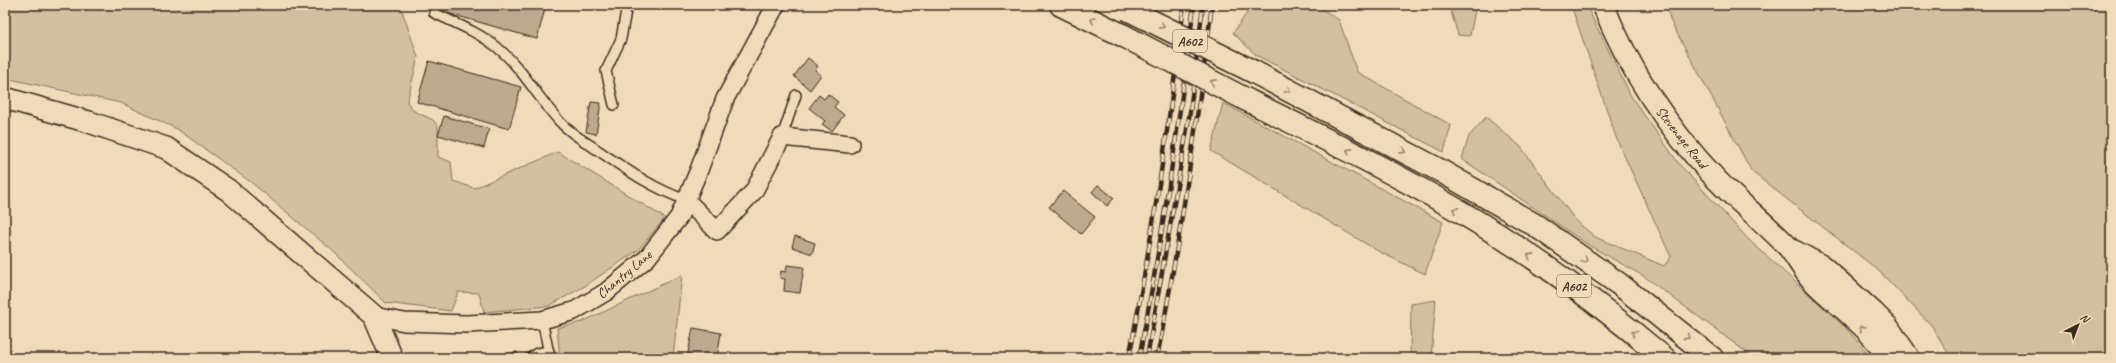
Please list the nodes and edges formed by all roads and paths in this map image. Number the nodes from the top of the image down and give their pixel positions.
1 (436, 5) edge
2 (627, 5) edge
3 (776, 5) edge
4 (1061, 5) edge
5 (1603, 5) edge
6 (1122, 7) edge
7 (796, 95) dead end
8 (5, 98) edge
9 (614, 105) dead end
10 (782, 137) junction
11 (850, 144) dead end
12 (686, 200) junction
13 (1789, 248) junction
14 (374, 316) junction
15 (542, 320) junction
16 (549, 355) edge
17 (392, 358) edge
18 (530, 358) edge
19 (1664, 358) edge
20 (1712, 358) edge
21 (1887, 358) edge
22 (1909, 358) edge

1 - 12 lane
2 - 9 lane
3 - 12 street, Chantry Lane
19 -> 4 main road, A602, bridge
5 - 13 street, Stevenage Road
6 -> 20 main road, A602, bridge
7 - 10 lane
8 - 14 street
10 - 11 street
10 - 12 street
12 - 15 street, Chantry Lane
21 -> 13 street, Stevenage Road
13 - 22 street, Stevenage Road
14 - 15 street, Chantry Lane
14 - 17 street
15 - 16 lane
16 - 18 lane

